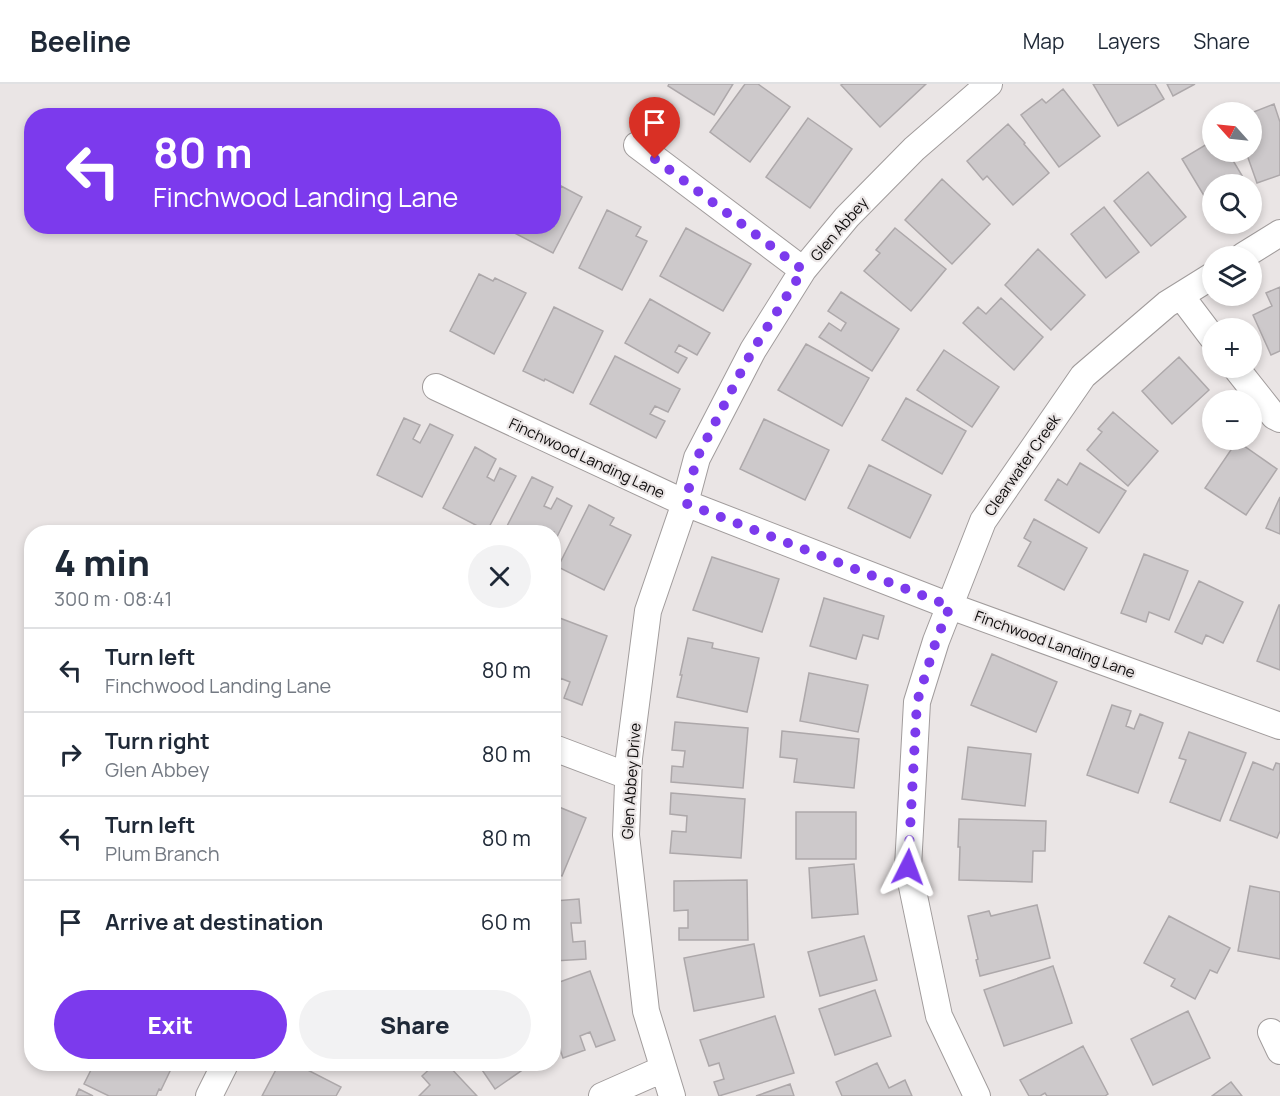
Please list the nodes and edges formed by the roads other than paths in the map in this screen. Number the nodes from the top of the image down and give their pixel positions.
1 (989, 84) edge
2 (637, 145) dead end
3 (1280, 233) edge
4 (1259, 246) edge
5 (803, 270) junction
6 (1202, 282) edge
7 (1181, 296) junction
8 (1202, 323) edge
9 (1244, 378) edge
10 (436, 387) dead end
11 (1280, 419) edge
12 (685, 503) junction
13 (950, 606) junction
14 (1280, 726) edge
15 (561, 751) edge
16 (628, 776) junction
17 (663, 1069) junction
18 (222, 1071) edge
19 (209, 1096) edge
20 (602, 1096) edge
21 (672, 1096) edge
22 (977, 1096) edge

1 - 5 street, Glen Abbey
2 - 5 street
3 - 4 street
5 - 12 street, Glen Abbey
6 - 7 street, Clearwater Creek
7 - 8 street
7 - 13 street, Clearwater Creek
9 - 11 street
10 - 12 street, Finchwood Landing Lane
12 - 13 street, Finchwood Landing Lane
12 - 16 street, Glen Abbey Drive
13 - 14 street, Finchwood Landing Lane
13 - 22 street, Clearwater Creek
15 - 16 street
16 - 17 street, Glen Abbey Drive
17 - 20 street
17 - 21 street, Glen Abbey Drive
18 - 19 street

